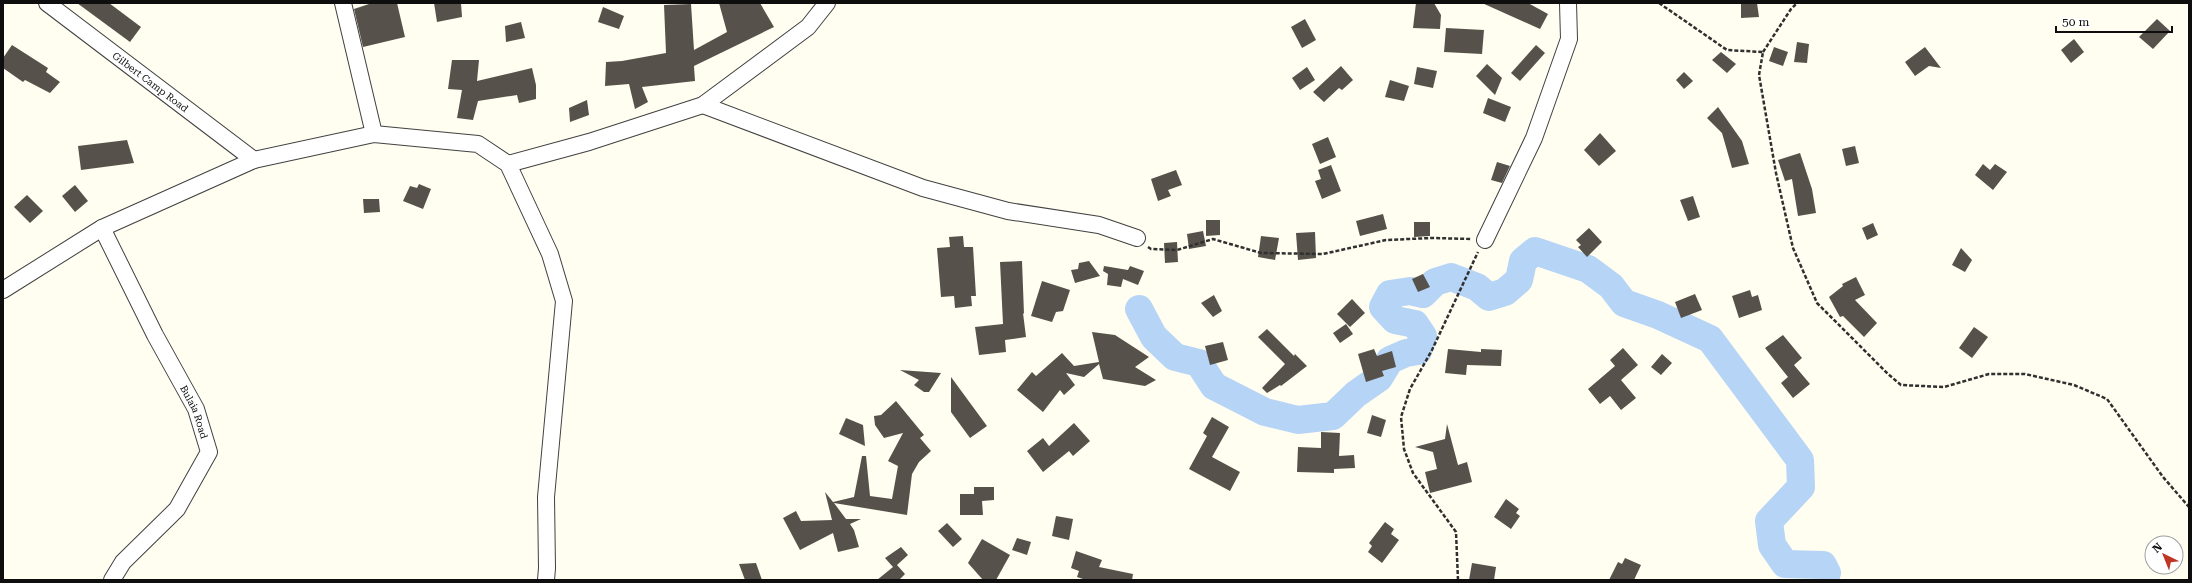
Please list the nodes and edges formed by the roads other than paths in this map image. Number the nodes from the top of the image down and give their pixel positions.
1 (48, 3) edge
2 (343, 3) edge
3 (827, 3) edge
4 (1568, 3) edge
5 (703, 105) junction
6 (374, 134) junction
7 (254, 160) junction
8 (508, 164) junction
9 (102, 228) junction
10 (1137, 238) road end
11 (1485, 240) road end
12 (3, 290) edge
13 (112, 580) edge
14 (546, 580) edge

1 - 7 street, Gilbert Camp Road
2 - 6 street
3 - 5 street
4 - 11 street
5 - 8 street
5 - 10 street
6 - 7 street
6 - 8 street
7 - 9 street
8 - 14 street
9 - 12 street
9 - 13 street, Bulaia Road

